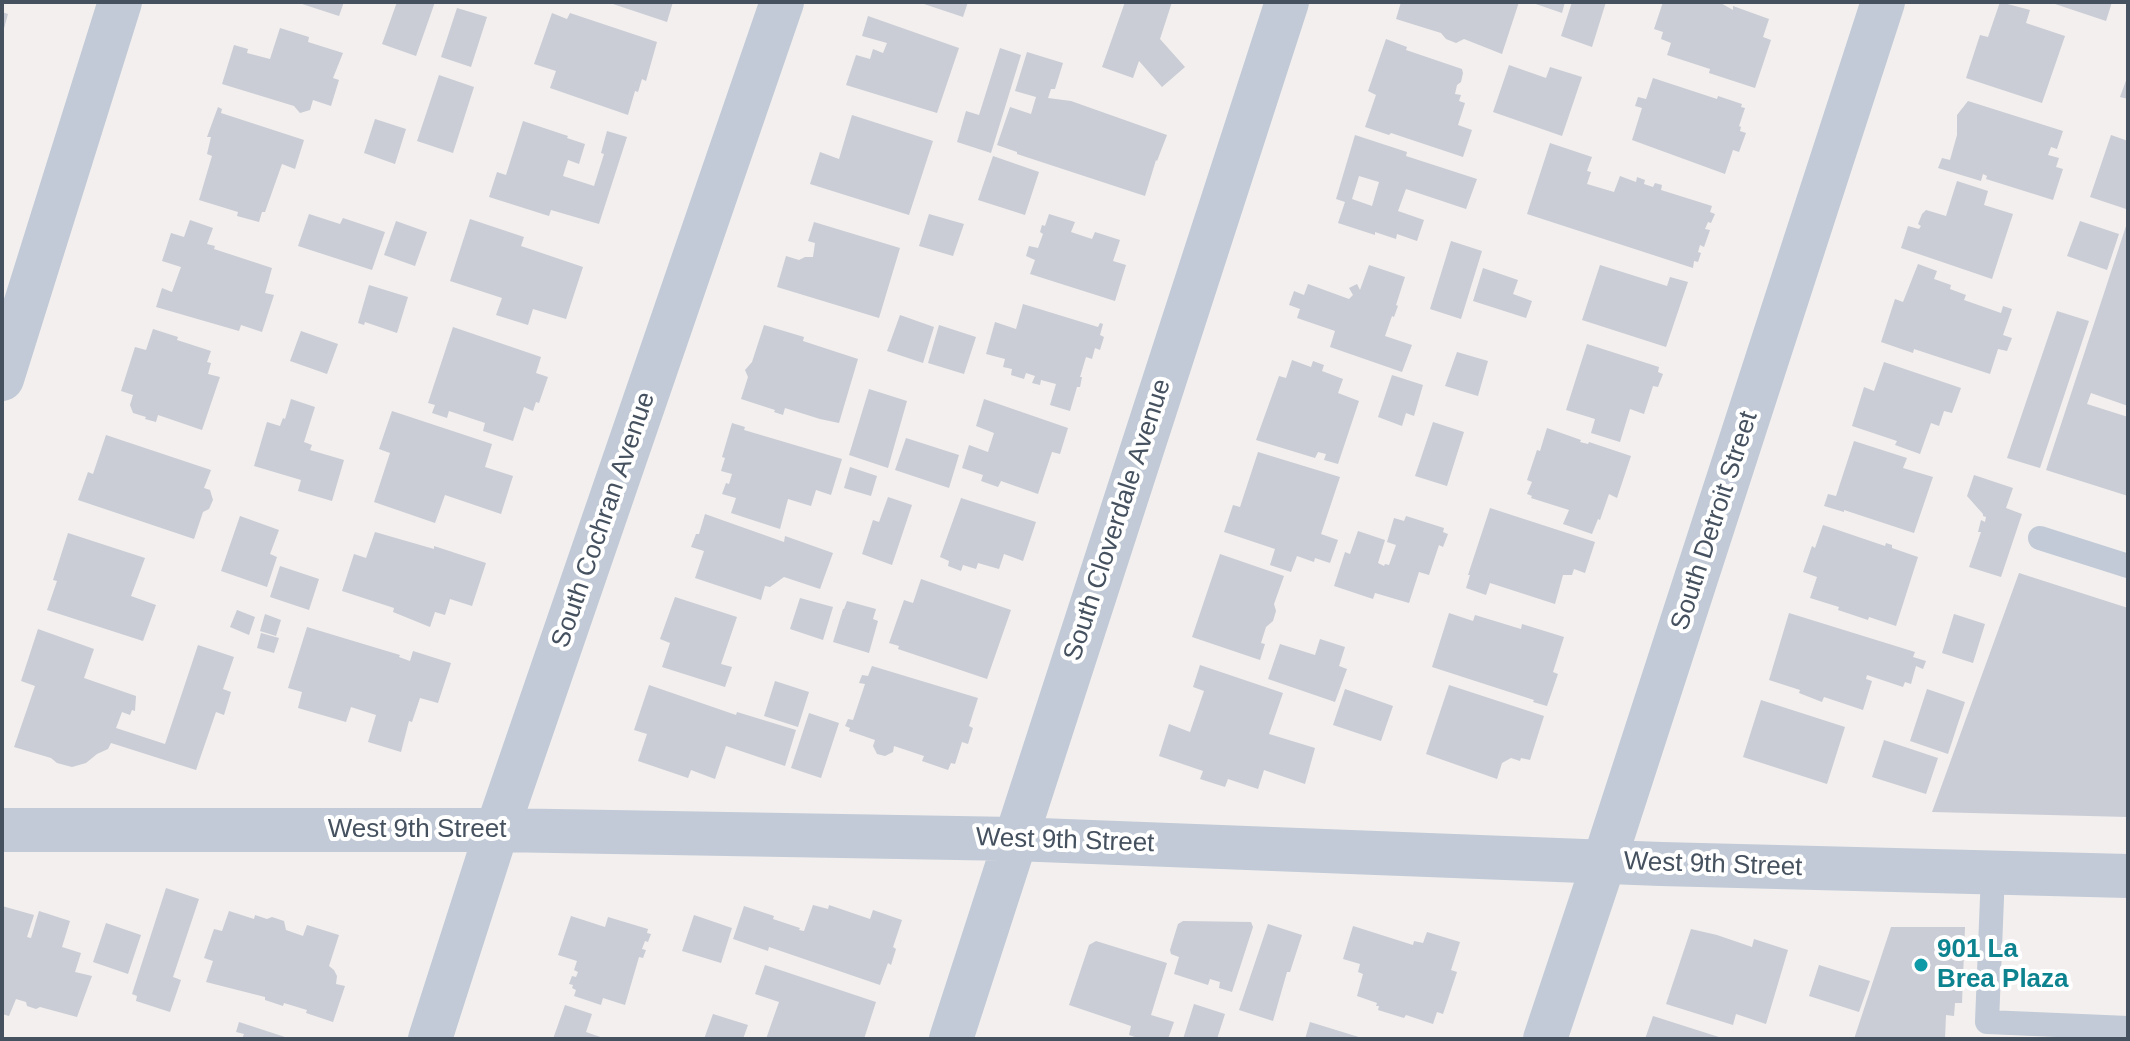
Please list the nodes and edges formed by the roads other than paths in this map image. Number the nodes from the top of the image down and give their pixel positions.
1 (120, 2) edge
2 (782, 2) edge
3 (1287, 2) edge
4 (1883, 2) edge
5 (2, 379) edge
6 (2040, 538) dead end
7 (2128, 566) edge
8 (2, 830) edge
9 (497, 830) junction
10 (1014, 839) junction
11 (1604, 862) junction
12 (1993, 873) junction
13 (2128, 876) edge
14 (2128, 1028) edge
15 (430, 1039) edge
16 (951, 1039) edge
17 (1545, 1039) edge

1 - 5 street
2 - 9 street, South Cochran Avenue
3 - 10 street, South Cloverdale Avenue
4 - 11 street, South Detroit Street
6 - 7 lane
8 - 9 street, West 9th Street
9 - 10 street, West 9th Street
9 - 15 street, South Cochran Avenue
10 - 11 street, West 9th Street
10 - 16 street, South Cloverdale Avenue
11 - 12 street, West 9th Street
11 - 17 street, South Detroit Street
12 - 13 street, West 9th Street
12 - 14 lane

